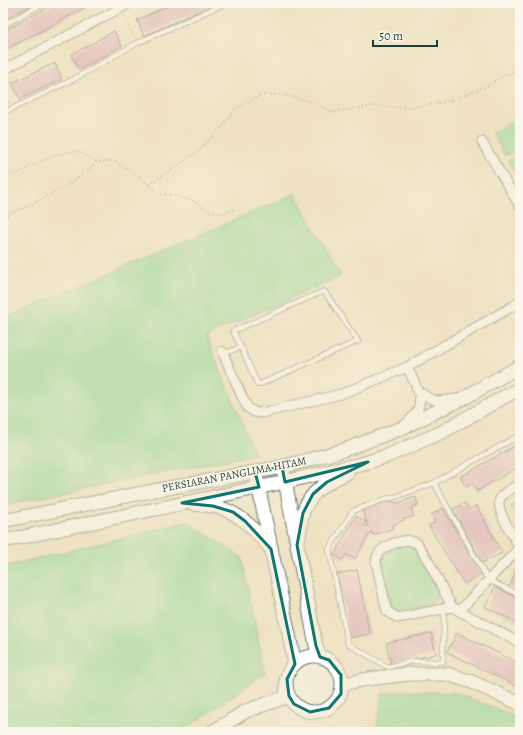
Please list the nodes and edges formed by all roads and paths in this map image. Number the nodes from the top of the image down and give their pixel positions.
1 (45, 3) edge
2 (130, 3) edge
3 (226, 3) edge
4 (119, 8) junction
5 (3, 25) edge
6 (137, 43) junction
7 (520, 68) edge
8 (3, 70) edge
9 (3, 91) edge
10 (11, 108) junction
11 (3, 113) edge
12 (482, 142) dead end
13 (97, 162) junction
14 (3, 176) edge
15 (148, 185) junction
16 (520, 206) edge
17 (234, 210) dead end
18 (3, 217) edge
19 (520, 302) edge
20 (240, 347) junction
21 (223, 352) joint
22 (520, 366) edge
23 (407, 367) junction
24 (520, 388) edge
25 (419, 392) junction
26 (464, 398) junction
27 (402, 428) junction
28 (520, 435) edge
29 (368, 462) junction
30 (282, 467) junction
31 (255, 472) junction
32 (285, 482) junction
33 (434, 483) junction
34 (520, 484) edge
35 (258, 487) junction
36 (182, 503) junction
37 (3, 521) edge
38 (3, 541) edge
39 (297, 545) junction
40 (520, 547) edge
41 (271, 549) junction
42 (488, 580) junction
43 (520, 595) edge
44 (452, 609) junction
45 (520, 643) edge
46 (320, 656) junction
47 (295, 664) junction
48 (343, 684) junction
49 (289, 696) junction
50 (520, 704) edge
51 (212, 732) edge

1 - 5 lane
2 - 4 street
3 - 6 lane
4 - 6 path
4 - 8 street
6 - 10 lane
7 - 15 path
9 - 10 path
10 - 11 lane
12 - 16 street
13 - 14 path
13 - 15 path
13 - 18 path
15 - 17 path
19 - 23 street
20 - 20 lane
20 - 21 lane
21 - 23 street
22 - 26 main road, PERSIARAN PANGLIMA HITAM
23 - 25 street
24 - 29 main road, PERSIARAN PANGLIMA HITAM
25 - 26 street
25 - 27 street
26 - 27 main road, PERSIARAN PANGLIMA HITAM
27 - 30 main road, PERSIARAN PANGLIMA HITAM
28 - 33 lane
29 - 32 main road, PERSIARAN PANGLIMA HITAM
29 - 39 main road
30 - 31 main road, PERSIARAN PANGLIMA HITAM
30 - 32 main road
31 - 35 main road
31 - 37 main road, PERSIARAN PANGLIMA HITAM
32 - 35 main road, PERSIARAN PANGLIMA HITAM
32 - 39 main road
33 - 42 lane
33 - 44 lane
34 - 40 street
35 - 36 main road, PERSIARAN PANGLIMA HITAM
35 - 41 main road
36 - 38 main road, PERSIARAN PANGLIMA HITAM
36 - 41 main road
39 - 46 main road
40 - 42 street
41 - 47 main road
42 - 43 lane
42 - 44 street
44 - 44 street
44 - 45 street
46 - 47 main road
46 - 48 main road
47 - 49 main road
48 - 49 main road
48 - 50 main road
49 - 51 main road

